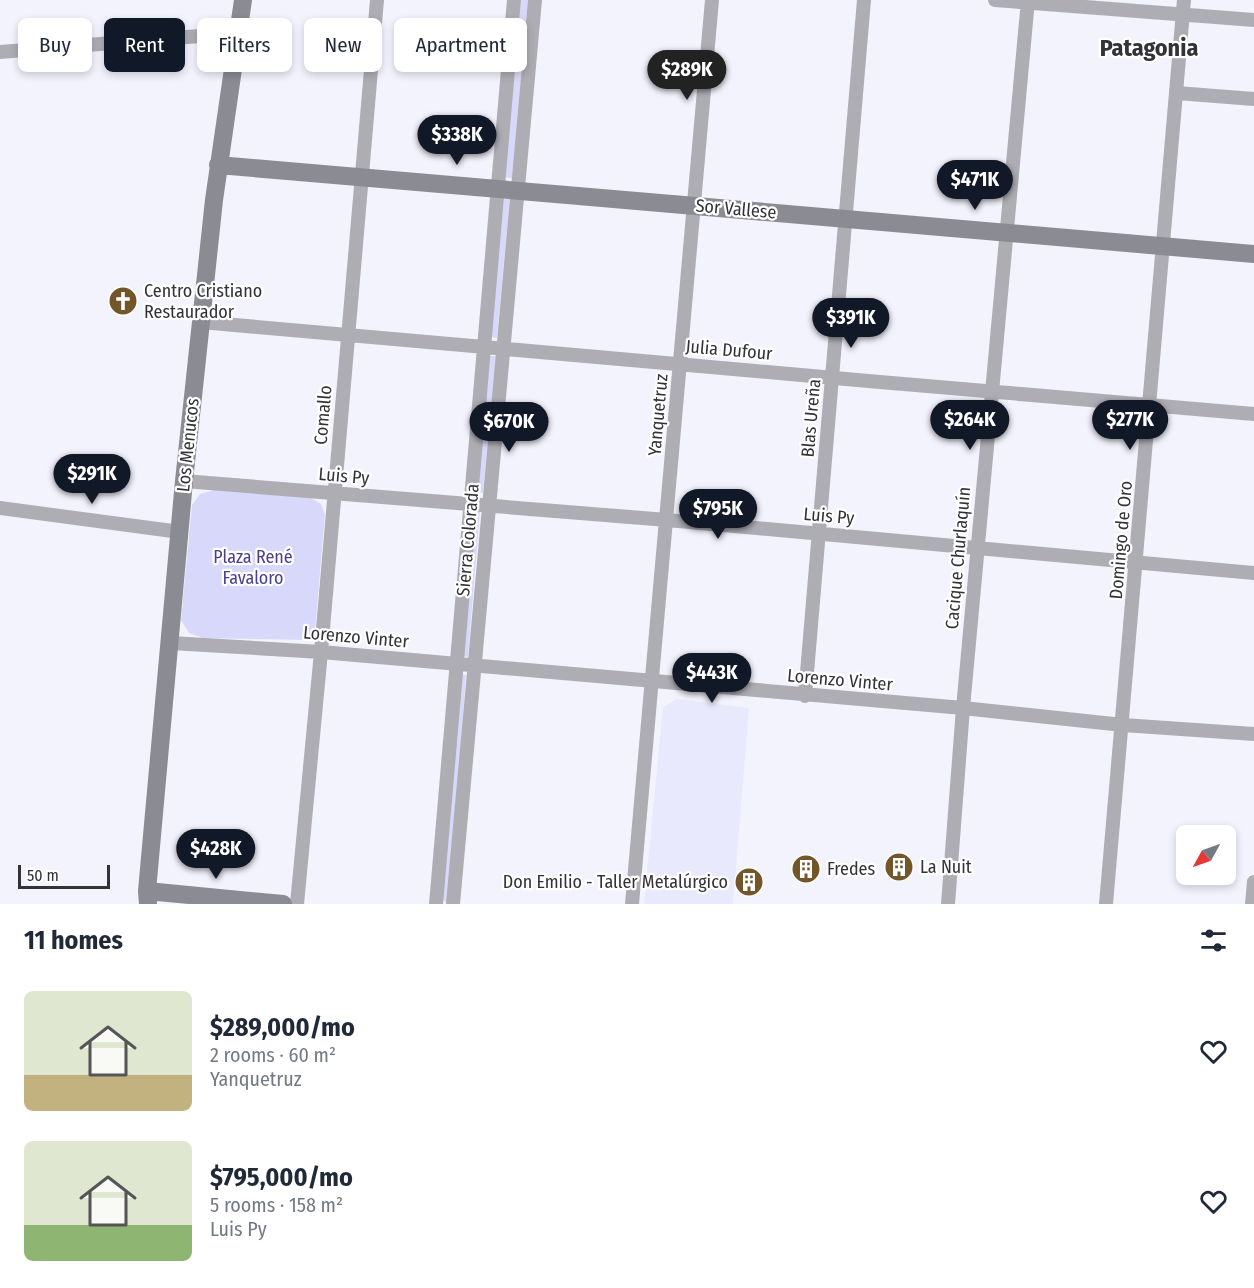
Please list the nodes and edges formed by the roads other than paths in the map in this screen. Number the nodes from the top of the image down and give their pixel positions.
1 (243, 0) edge
2 (377, 0) edge
3 (514, 0) edge
4 (535, 0) edge
5 (712, 0) edge
6 (864, 0) edge
7 (995, 0) edge
8 (1184, 0) edge
9 (1028, 1) edge
10 (1183, 16) junction
11 (240, 18) edge
12 (1254, 20) edge
13 (197, 36) edge
14 (0, 52) edge
15 (231, 72) edge
16 (1177, 93) junction
17 (1254, 99) edge
18 (218, 165) junction
19 (360, 176) junction
20 (498, 188) junction
21 (518, 190) junction
22 (694, 205) junction
23 (846, 219) junction
24 (1006, 232) junction
25 (1164, 246) junction
26 (1254, 254) edge
27 (201, 322) junction
28 (348, 336) junction
29 (484, 349) junction
30 (503, 351) junction
31 (680, 363) junction
32 (832, 377) junction
33 (992, 390) junction
34 (1150, 405) junction
35 (1254, 414) edge
36 (184, 482) junction
37 (334, 493) junction
38 (470, 505) junction
39 (489, 506) junction
40 (0, 508) edge
41 (667, 520) junction
42 (180, 532) junction
43 (819, 533) junction
44 (977, 547) junction
45 (1137, 562) junction
46 (1254, 573) edge
47 (171, 643) junction
48 (321, 652) junction
49 (456, 664) junction
50 (474, 666) junction
51 (653, 683) junction
52 (805, 696) junction
53 (963, 708) junction
54 (1123, 725) junction
55 (1254, 734) edge
56 (1254, 882) edge
57 (147, 898) edge
58 (283, 904) edge
59 (297, 904) edge
60 (436, 904) edge
61 (453, 904) edge
62 (632, 904) edge
63 (948, 904) edge
64 (1106, 904) edge
65 (1252, 904) edge

1 - 11 street, Los Menucos
2 - 19 street, Comallo
3 - 20 street, Sierra Colorada
4 - 21 street, Sierra Colorada
5 - 22 street, Yanquetruz
6 - 23 street, Blas Ureña
7 - 9 street
8 - 10 street, Domingo de Oro
9 - 10 street
9 - 24 street, Cacique Churlaquín
10 - 12 street
10 - 16 street, Domingo de Oro
13 - 14 street
15 - 18 street, Los Menucos
16 - 17 street
16 - 25 street, Domingo de Oro
18 - 19 street, Sor Vallese
18 - 27 street, Los Menucos
19 - 20 street, Sor Vallese
19 - 28 street, Comallo
20 - 21 street, Sor Vallese
20 - 29 street, Sierra Colorada
21 - 22 street, Sor Vallese
21 - 30 street, Sierra Colorada
22 - 23 street, Sor Vallese
22 - 31 street, Yanquetruz
23 - 24 street, Sor Vallese
23 - 32 street, Blas Ureña
24 - 25 street, Sor Vallese
24 - 33 street, Cacique Churlaquín
25 - 26 street, Sor Vallese
25 - 34 street, Domingo de Oro
27 - 28 street, Julia Dufour
27 - 36 street, Los Menucos
28 - 29 street, Julia Dufour
28 - 37 street, Comallo
29 - 30 street, Julia Dufour
29 - 38 street, Sierra Colorada
30 - 31 street, Julia Dufour
30 - 39 street, Sierra Colorada
31 - 32 street, Julia Dufour
31 - 41 street, Yanquetruz
32 - 33 street, Julia Dufour
32 - 43 street, Blas Ureña
33 - 34 street, Julia Dufour
33 - 44 street, Cacique Churlaquín
34 - 35 street, Julia Dufour
34 - 45 street, Domingo de Oro
36 - 37 street, Luis Py
36 - 42 street, Los Menucos
37 - 38 street, Luis Py
37 - 48 street, Comallo
38 - 39 street, Luis Py
38 - 49 street, Sierra Colorada
39 - 41 street, Luis Py
39 - 50 street, Sierra Colorada
40 - 42 street
41 - 43 street, Luis Py
41 - 51 street, Yanquetruz
42 - 47 street, Los Menucos
43 - 44 street, Luis Py
43 - 52 street, Blas Ureña
44 - 45 street, Luis Py
44 - 53 street, Cacique Churlaquín
45 - 46 street, Luis Py
45 - 54 street, Domingo de Oro
47 - 48 street, Lorenzo Vinter
47 - 57 street, Los Menucos
48 - 49 street, Lorenzo Vinter
48 - 59 street, Comallo
49 - 50 street, Lorenzo Vinter
49 - 60 street, Sierra Colorada
50 - 51 street, Lorenzo Vinter
50 - 61 street, Sierra Colorada
51 - 52 street, Lorenzo Vinter
51 - 62 street, Yanquetruz
52 - 53 street, Lorenzo Vinter
53 - 54 street, Lorenzo Vinter
53 - 63 street, Cacique Churlaquín
54 - 55 street, Lorenzo Vinter
54 - 64 street, Domingo de Oro
56 - 65 street
57 - 58 street

